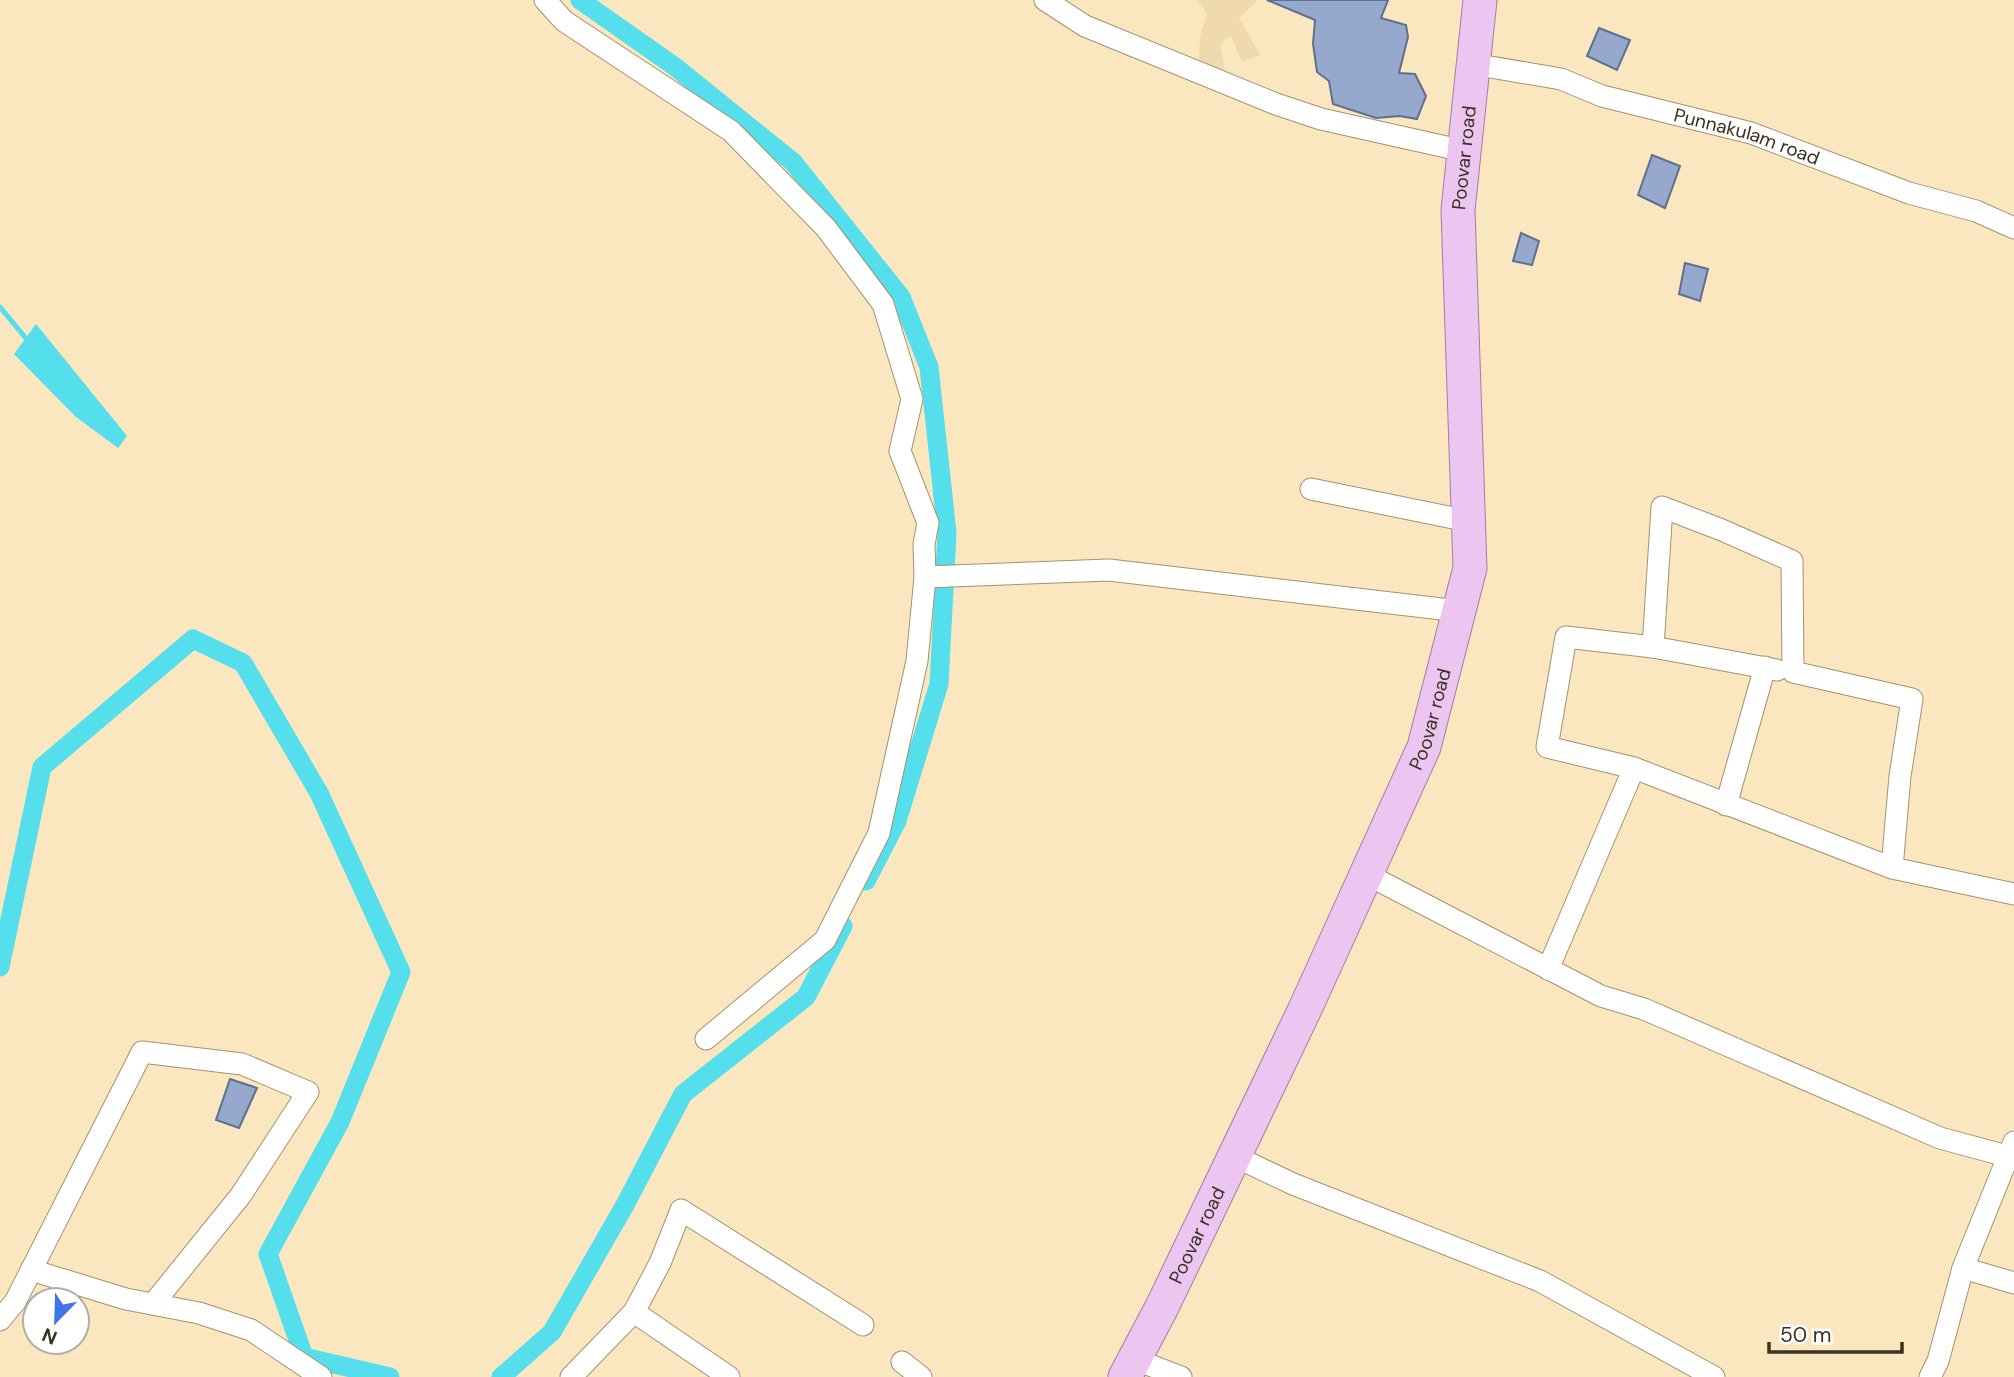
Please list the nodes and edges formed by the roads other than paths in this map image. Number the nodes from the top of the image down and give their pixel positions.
1 (545, 0) edge
2 (1045, 0) edge
3 (1480, 0) edge
4 (1473, 64) junction
5 (1464, 151) junction
6 (2014, 228) edge
7 (1311, 489) dead end
8 (1468, 521) junction
9 (928, 577) junction
10 (1459, 611) junction
11 (1653, 648) junction
12 (1765, 667) junction
13 (1793, 672) junction
14 (1634, 768) junction
15 (1726, 805) junction
16 (1892, 868) junction
17 (1366, 874) junction
18 (2014, 894) edge
19 (1548, 969) junction
20 (706, 1039) dead end
21 (2012, 1152) edge
22 (1234, 1156) junction
23 (1963, 1268) junction
24 (31, 1270) junction
25 (2014, 1283) edge
26 (153, 1304) junction
27 (634, 1312) junction
28 (0, 1320) edge
29 (863, 1325) dead end
30 (902, 1362) dead end
31 (1129, 1368) edge
32 (321, 1377) edge
33 (571, 1377) edge
34 (729, 1377) edge
35 (921, 1377) edge
36 (1181, 1377) edge
37 (1714, 1377) edge
38 (1930, 1377) edge

1 - 9 street
2 - 5 street
3 - 4 main road, Poovar road
4 - 5 main road, Poovar road
4 - 6 street, Punnakulam road
5 - 8 main road, Poovar road
7 - 8 street
8 - 10 main road, Poovar road
9 - 10 street
9 - 20 street
10 - 17 main road, Poovar road
11 - 12 street
11 - 13 street
11 - 14 street
12 - 13 street
12 - 15 street
13 - 16 street
14 - 15 street
14 - 19 street
15 - 16 street
16 - 18 street
17 - 19 street
17 - 22 main road, Poovar road
19 - 21 street
21 - 23 street
22 - 31 main road, Poovar road
22 - 37 street
23 - 25 street
23 - 38 street
24 - 26 street
24 - 26 street
24 - 28 street
26 - 32 street
27 - 29 street
27 - 33 street
27 - 34 street
30 - 35 street
31 - 36 street

